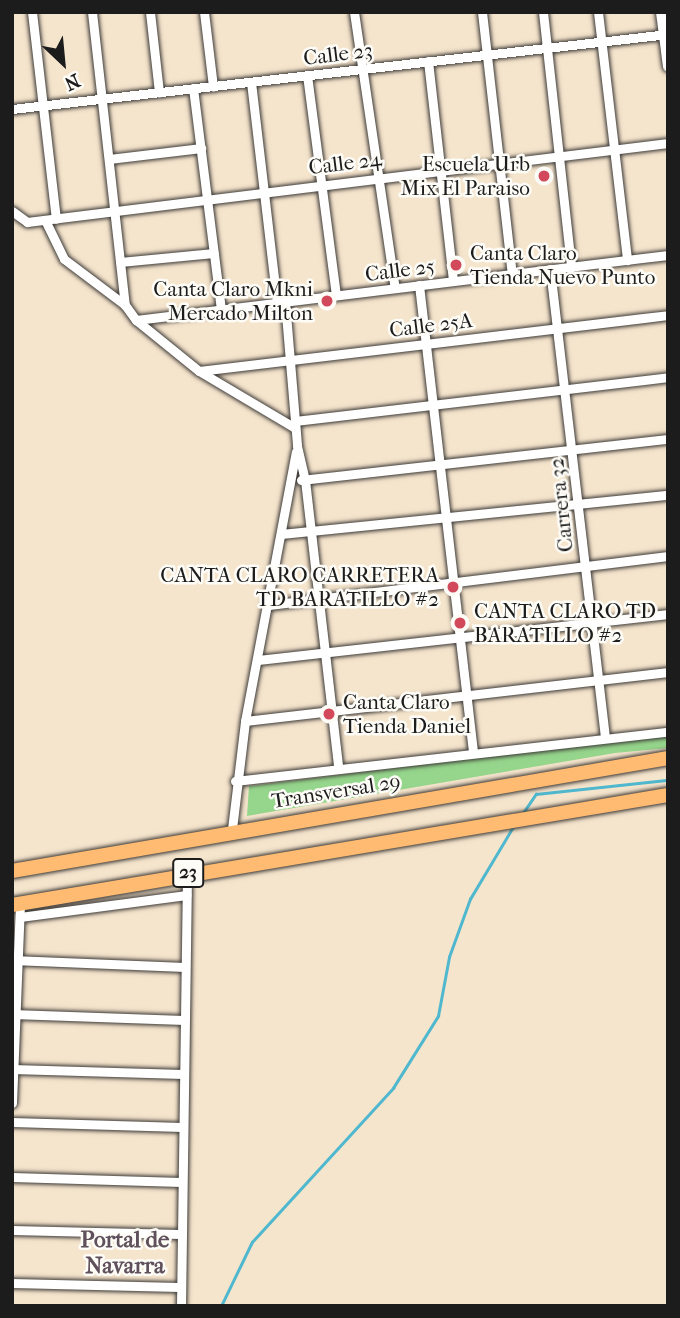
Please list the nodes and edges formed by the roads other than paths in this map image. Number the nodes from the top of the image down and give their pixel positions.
1 (32, 12) edge
2 (92, 12) edge
3 (150, 12) edge
4 (204, 12) edge
5 (354, 12) edge
6 (482, 12) edge
7 (543, 12) edge
8 (598, 12) edge
9 (661, 12) edge
10 (666, 34) edge
11 (601, 42) junction
12 (547, 48) junction
13 (488, 55) junction
14 (428, 61) junction
15 (668, 67) edge
16 (363, 69) junction
17 (307, 75) junction
18 (251, 82) junction
19 (213, 86) junction
20 (193, 88) junction
21 (159, 92) junction
22 (102, 98) junction
23 (44, 105) junction
24 (12, 109) edge
25 (668, 143) edge
26 (201, 148) junction
27 (614, 152) junction
28 (109, 159) junction
29 (560, 159) junction
30 (500, 163) junction
31 (440, 168) junction
32 (379, 176) junction
33 (322, 184) junction
34 (264, 191) junction
35 (207, 199) junction
36 (12, 211) edge
37 (114, 211) junction
38 (56, 219) junction
39 (45, 220) junction
40 (214, 253) junction
41 (668, 255) edge
42 (627, 260) junction
43 (120, 262) junction
44 (571, 267) junction
45 (550, 269) junction
46 (512, 274) junction
47 (453, 281) junction
48 (419, 285) junction
49 (395, 288) junction
50 (336, 295) junction
51 (281, 302) junction
52 (125, 305) junction
53 (221, 310) junction
54 (668, 315) edge
55 (136, 320) junction
56 (558, 328) junction
57 (425, 344) junction
58 (291, 360) junction
59 (199, 371) junction
60 (668, 377) edge
61 (565, 389) junction
62 (432, 403) junction
63 (295, 425) junction
64 (668, 439) edge
65 (297, 446) junction
66 (573, 450) junction
67 (440, 465) junction
68 (291, 479) junction
69 (305, 480) junction
70 (668, 495) edge
71 (579, 507) junction
72 (446, 520) junction
73 (281, 534) junction
74 (311, 535) junction
75 (668, 556) edge
76 (586, 566) junction
77 (453, 582) junction
78 (318, 599) junction
79 (268, 605) junction
80 (668, 614) edge
81 (592, 623) junction
82 (460, 637) junction
83 (325, 652) junction
84 (258, 660) junction
85 (668, 672) edge
86 (598, 680) junction
87 (467, 695) junction
88 (332, 711) junction
89 (245, 721) junction
90 (668, 732) edge
91 (605, 738) junction
92 (473, 752) junction
93 (668, 758) edge
94 (338, 766) junction
95 (235, 781) junction
96 (668, 795) edge
97 (232, 830) junction
98 (12, 870) edge
99 (187, 873) junction
100 (187, 895) junction
101 (17, 908) edge
102 (15, 960) edge
103 (185, 967) junction
104 (14, 1014) edge
105 (184, 1020) junction
106 (13, 1069) edge
107 (183, 1074) junction
108 (12, 1103) edge
109 (12, 1122) edge
110 (182, 1127) junction
111 (12, 1177) edge
112 (181, 1182) junction
113 (12, 1230) edge
114 (180, 1234) junction
115 (12, 1283) edge
116 (179, 1287) junction
117 (181, 1306) edge

1 - 23 street
2 - 22 street
3 - 21 street
4 - 19 street
5 - 16 street
6 - 13 street
7 - 12 street
8 - 11 street
9 - 10 street
10 - 11 street, Calle 23
10 - 15 street
11 - 12 street, Calle 23
11 - 27 street
12 - 13 street, Calle 23
12 - 29 street
13 - 14 street, Calle 23
13 - 30 street
14 - 16 street, Calle 23
14 - 31 street
16 - 17 street, Calle 23
16 - 32 street
17 - 18 street, Calle 23
17 - 33 street
18 - 19 street, Calle 23
18 - 34 street
19 - 20 street, Calle 23
20 - 21 street, Calle 23
20 - 26 street
21 - 22 street, Calle 23
22 - 23 street, Calle 23
22 - 28 street
23 - 24 street, Calle 23
23 - 38 street
25 - 27 street, Calle 24
26 - 28 street
26 - 35 street
27 - 29 street, Calle 24
27 - 42 street
28 - 37 street
29 - 30 street, Calle 24
29 - 44 street
30 - 31 street, Calle 24
30 - 46 street
31 - 32 street, Calle 24
31 - 47 street
32 - 33 street, Calle 24
32 - 49 street
33 - 34 street, Calle 24
33 - 50 street
34 - 35 street, Calle 24
34 - 51 street
35 - 37 street, Calle 24
35 - 40 street
36 - 39 street, Calle 24
37 - 38 street, Calle 24
37 - 43 street
38 - 39 street, Calle 24
39 - 52 street
40 - 43 street
40 - 53 street
41 - 42 street, Calle 25
42 - 44 street, Calle 25
43 - 52 street
44 - 45 street, Calle 25
45 - 46 street, Calle 25
45 - 56 street, Carrera 32
46 - 47 street, Calle 25
47 - 48 street, Calle 25
48 - 49 street, Calle 25
48 - 57 street
49 - 50 street, Calle 25
50 - 51 street, Calle 25
51 - 53 street, Calle 25
51 - 58 street
52 - 55 street
53 - 55 street, Calle 25
54 - 56 street, Calle 25A
55 - 59 street
56 - 57 street, Calle 25A
56 - 61 street, Carrera 32
57 - 58 street, Calle 25A
57 - 62 street
58 - 59 street, Calle 25A
58 - 63 street
59 - 63 street
60 - 61 street
61 - 62 street
61 - 66 street, Carrera 32
62 - 63 street
62 - 67 street
63 - 65 street
64 - 66 street
65 - 68 street
65 - 69 street
66 - 67 street
66 - 71 street, Carrera 32
67 - 69 street
67 - 72 street
68 - 69 street
68 - 73 street
69 - 74 street
70 - 71 street
71 - 72 street
71 - 76 street, Carrera 32
72 - 74 street
72 - 77 street
73 - 74 street
73 - 79 street
74 - 78 street
75 - 76 street
76 - 77 street
76 - 81 street, Carrera 32
77 - 78 street
77 - 82 street
78 - 79 street
78 - 83 street
79 - 84 street
80 - 81 street
81 - 82 street
81 - 86 street, Carrera 32
82 - 83 street
82 - 87 street
83 - 84 street
83 - 88 street
84 - 89 street
85 - 86 street
86 - 87 street
86 - 91 street, Carrera 32
87 - 88 street
87 - 92 street
88 - 89 street
88 - 94 street
89 - 95 street
90 - 91 street
91 - 92 street
92 - 94 street
93 - 97 highway, Transversal 29 / 23
94 - 95 street
95 - 97 street
96 - 99 highway, 23
97 - 98 highway, Transversal 29 / 23
99 - 100 street
99 - 101 highway, 23
100 - 101 street
100 - 103 street
101 - 102 street
102 - 103 street
102 - 104 street
103 - 105 street
104 - 105 street
104 - 106 street
105 - 107 street
106 - 107 street
106 - 108 street
107 - 110 street
109 - 110 street
110 - 112 street
111 - 112 street
112 - 114 street
113 - 114 street
114 - 116 street
115 - 116 street
116 - 117 street

